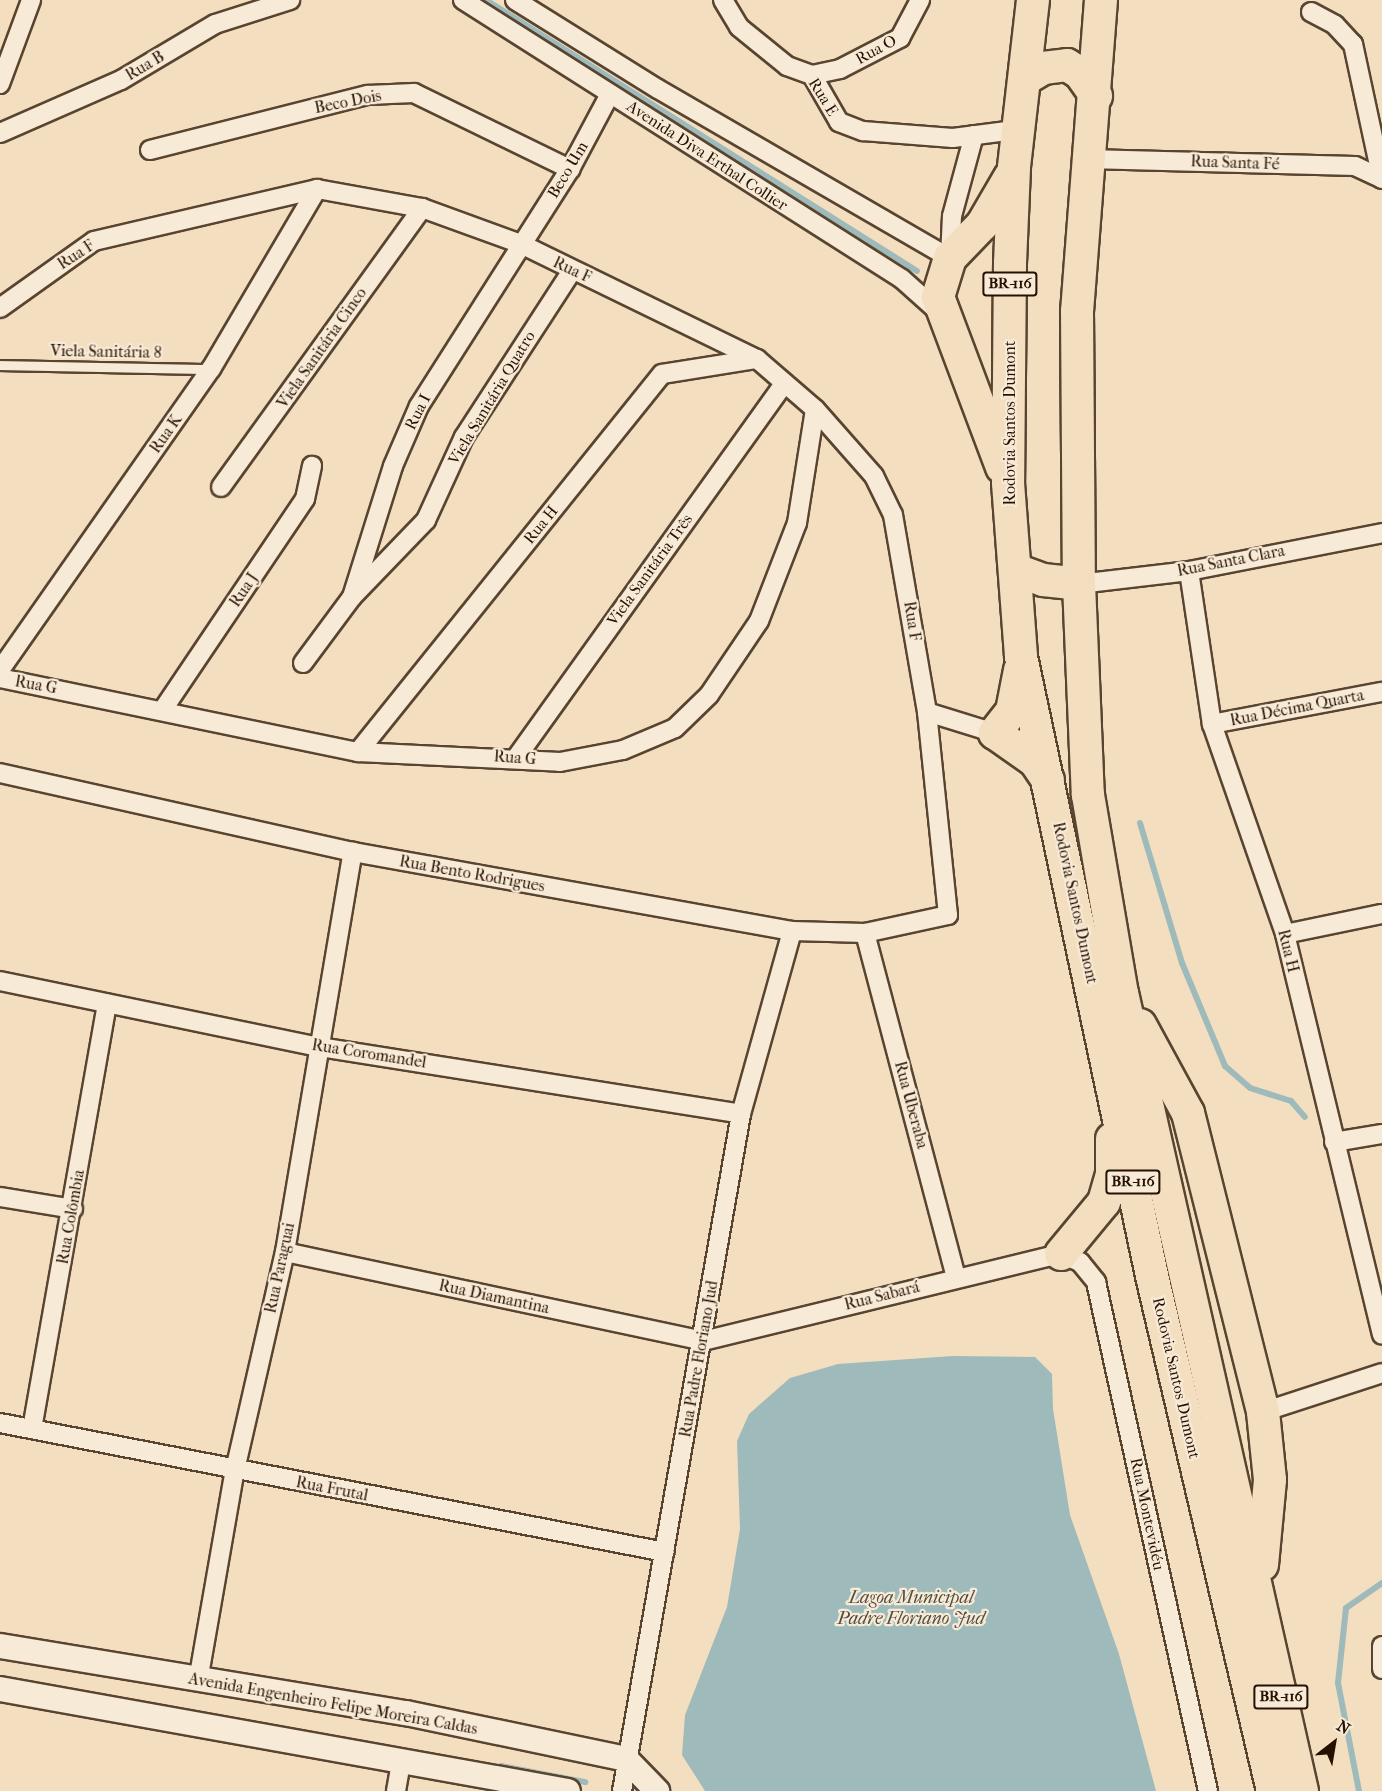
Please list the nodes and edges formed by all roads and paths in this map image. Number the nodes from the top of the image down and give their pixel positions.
1 (31, 0) edge
2 (290, 0) edge
3 (463, 0) edge
4 (515, 0) edge
5 (723, 0) edge
6 (920, 0) edge
7 (1033, 0) edge
8 (1101, 0) edge
9 (1111, 0) edge
10 (1311, 12) dead end
11 (1099, 52) junction
12 (813, 75) junction
13 (1025, 78) junction
14 (0, 84) edge
15 (610, 94) junction
16 (1096, 96) junction
17 (1022, 129) junction
18 (0, 133) edge
19 (974, 135) junction
20 (150, 150) dead end
21 (1087, 159) junction
22 (1014, 168) junction
23 (570, 169) junction
24 (1382, 178) edge
25 (317, 189) junction
26 (422, 208) junction
27 (521, 244) junction
28 (950, 258) junction
29 (571, 272) junction
30 (0, 308) edge
31 (947, 319) junction
32 (757, 359) junction
33 (0, 365) edge
34 (211, 369) junction
35 (784, 383) junction
36 (815, 409) junction
37 (312, 466) dead end
38 (1008, 483) junction
39 (221, 487) dead end
40 (1382, 533) edge
41 (1016, 570) junction
42 (1189, 572) junction
43 (1079, 584) junction
44 (352, 597) junction
45 (1021, 657) junction
46 (303, 663) dead end
47 (0, 670) edge
48 (0, 678) edge
49 (1382, 692) edge
50 (164, 708) junction
51 (927, 712) junction
52 (1212, 724) junction
53 (995, 733) junction
54 (358, 752) junction
55 (516, 758) junction
56 (0, 773) edge
57 (1050, 783) junction
58 (354, 852) junction
59 (1382, 914) edge
60 (948, 915) joint
61 (792, 931) junction
62 (866, 933) junction
63 (1285, 934) junction
64 (0, 981) edge
65 (1122, 993) junction
66 (107, 1005) junction
67 (320, 1047) junction
68 (1113, 1090) junction
69 (741, 1114) junction
70 (1382, 1134) edge
71 (1334, 1142) junction
72 (0, 1197) edge
73 (73, 1209) junction
74 (285, 1252) junction
75 (1061, 1254) junction
76 (956, 1277) junction
77 (1382, 1334) edge
78 (704, 1341) junction
79 (1382, 1373) edge
80 (1263, 1412) junction
81 (0, 1423) edge
82 (32, 1429) junction
83 (235, 1470) junction
84 (665, 1552) junction
85 (1261, 1602) junction
86 (0, 1646) edge
87 (1382, 1646) edge
88 (1382, 1669) edge
89 (198, 1681) junction
90 (0, 1689) edge
91 (626, 1759) junction
92 (401, 1764) junction
93 (651, 1790) edge
94 (396, 1791) edge
95 (568, 1791) edge
96 (622, 1791) edge
97 (1208, 1791) edge
98 (1273, 1791) edge
99 (1302, 1791) edge

1 - 14 street
2 - 18 street, Rua B
3 - 15 street, Avenida Diva Erthal Collier
4 - 28 street, Avenida Diva Erthal Collier
5 - 12 street, Rua E
6 - 12 street, Rua O
7 - 13 highway, Rodovia Santos Dumont / BR-116
8 - 11 highway, Rodovia Santos Dumont / BR-116
9 - 11 street
10 - 24 street
11 - 16 highway, Rodovia Santos Dumont / BR-116
12 - 19 street, Rua E
13 - 16 highway
13 - 17 highway, Rodovia Santos Dumont / BR-116
15 - 23 street, Beco Um
15 - 31 street, Avenida Diva Erthal Collier
16 - 21 highway, Rodovia Santos Dumont / BR-116
17 - 19 street, Rua E
17 - 22 highway, Rodovia Santos Dumont / BR-116
19 - 28 street
20 - 23 street, Beco Dois
21 - 24 street, Rua Santa Fé
21 - 43 highway, Rodovia Santos Dumont / BR-116
22 - 28 highway
22 - 38 highway, Rodovia Santos Dumont / BR-116
23 - 27 street, Beco Um
25 - 26 street, Rua F
25 - 30 street, Rua F
25 - 34 street, Rua K
26 - 27 street, Rua F
26 - 39 street, Viela Sanitária Cinco
27 - 29 street, Rua F
27 - 44 street, Rua I
28 - 31 highway
29 - 32 street, Rua F
29 - 44 street, Viela Sanitária Quatro
31 - 38 highway
32 - 35 street, Rua F
32 - 54 street, Rua H
33 - 34 lane, Viela Sanitária 8
34 - 47 street, Rua K
35 - 36 street, Rua F
35 - 55 street, Viela Sanitária Três
36 - 51 street, Rua F
36 - 55 street, Rua G
37 - 50 street, Rua J
38 - 41 highway, Rodovia Santos Dumont / BR-116
40 - 42 street, Rua Santa Clara
41 - 43 highway
41 - 45 highway, Rodovia Santos Dumont / BR-116
42 - 43 street, Rua Santa Clara
42 - 52 street, Rua H
43 - 65 highway, Rodovia Santos Dumont / BR-116
44 - 46 street, Viela Sanitária Quatro
45 - 53 highway
45 - 57 highway, Rodovia Santos Dumont / BR-116
48 - 50 street, Rua G
49 - 52 street, Rua Décima Quarta
50 - 54 street, Rua G
51 - 53 street
51 - 60 street, Rua F
52 - 63 street, Rua H
53 - 57 highway
54 - 55 street, Rua G
56 - 58 street, Rua Bento Rodrigues
57 - 68 highway, Rodovia Santos Dumont / BR-116
58 - 61 street, Rua Bento Rodrigues
58 - 67 street, Rua Paraguai
59 - 63 street
60 - 62 street, Rua Bento Rodrigues
61 - 62 street, Rua Bento Rodrigues
61 - 69 street, Rua Padre Floriano Jud
62 - 76 street, Rua Uberaba
63 - 71 street, Rua H
64 - 66 street, Rua Coromandel
65 - 80 highway
65 - 85 highway, Rodovia Santos Dumont / BR-116
66 - 67 street, Rua Coromandel
66 - 73 street, Rua Colômbia
67 - 69 street, Rua Coromandel
67 - 74 street, Rua Paraguai
68 - 75 highway
68 - 98 highway, Rodovia Santos Dumont / BR-116
69 - 78 street, Rua Padre Floriano Jud
70 - 71 street
71 - 77 street, Rua H
72 - 73 street
73 - 82 street, Rua Colômbia
74 - 78 street, Rua Diamantina
74 - 83 street, Rua Paraguai
75 - 76 street, Rua Sabará
75 - 97 street, Rua Montevidéu
76 - 78 street, Rua Sabará
78 - 84 street, Rua Padre Floriano Jud
79 - 80 street
80 - 85 highway
81 - 82 street, Rua Frutal
82 - 83 street, Rua Frutal
83 - 84 street, Rua Frutal
83 - 89 street, Rua Paraguai
84 - 91 street, Rua Padre Floriano Jud
85 - 99 highway, Rodovia Santos Dumont / BR-116
86 - 89 street, Avenida Engenheiro Felipe Moreira Caldas
87 - 88 street
89 - 91 street, Avenida Engenheiro Felipe Moreira Caldas
90 - 92 street
91 - 93 street
91 - 96 street, Rua Padre Floriano Jud
92 - 94 street
92 - 95 street

